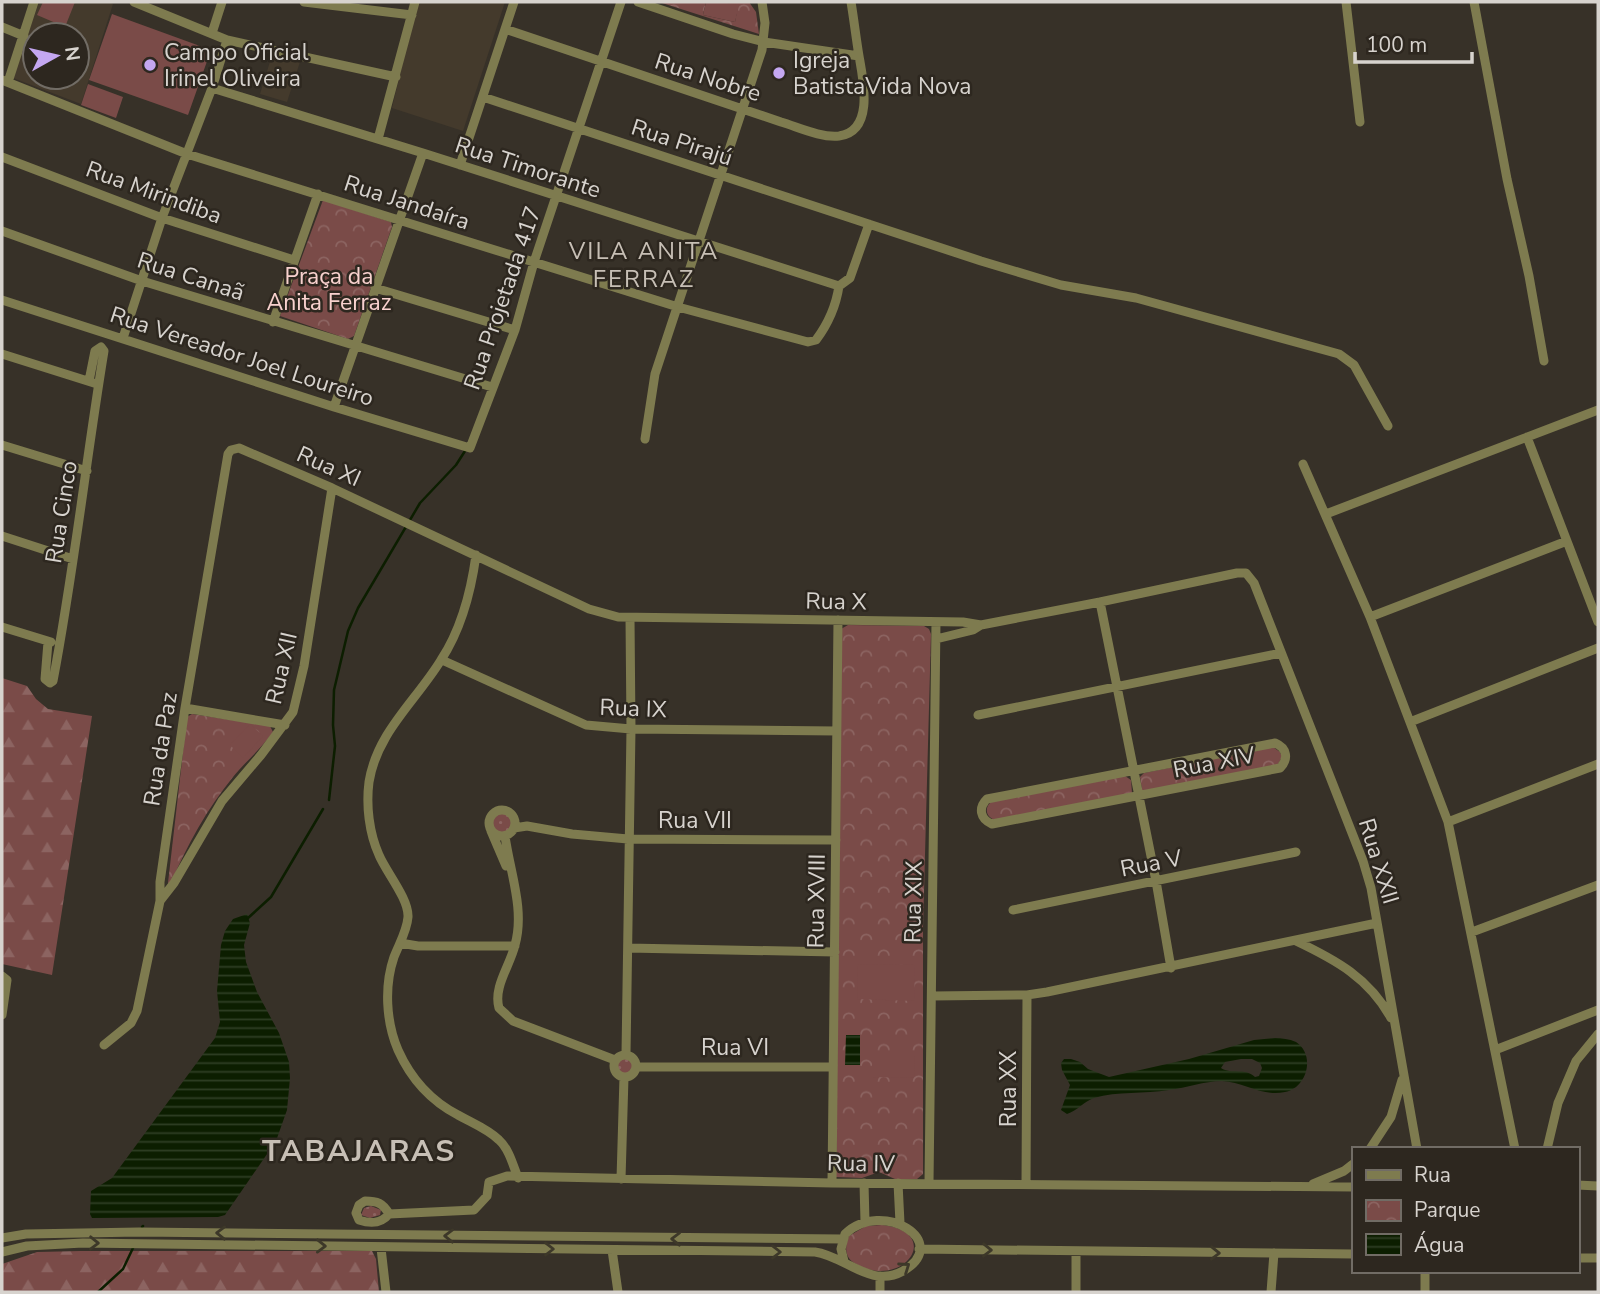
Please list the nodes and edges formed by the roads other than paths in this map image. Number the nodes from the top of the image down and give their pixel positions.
1 (34, 2) edge
2 (134, 2) edge
3 (222, 2) edge
4 (304, 2) edge
5 (415, 2) edge
6 (514, 2) edge
7 (621, 2) edge
8 (638, 2) edge
9 (762, 2) edge
10 (851, 2) edge
11 (1346, 2) edge
12 (1474, 2) edge
13 (412, 15) junction
14 (28, 21) edge
15 (2, 27) edge
16 (505, 29) junction
17 (212, 33) junction
18 (21, 35) edge
19 (227, 40) junction
20 (764, 41) junction
21 (21, 43) edge
22 (859, 56) junction
23 (602, 62) junction
24 (396, 77) junction
25 (5, 81) edge
26 (212, 88) junction
27 (483, 97) junction
28 (744, 108) junction
29 (1360, 122) dead end
30 (579, 129) junction
31 (378, 139) junction
32 (423, 153) junction
33 (187, 154) junction
34 (2, 157) edge
35 (460, 165) junction
36 (722, 175) junction
37 (318, 194) junction
38 (557, 197) junction
39 (162, 218) junction
40 (398, 220) junction
41 (869, 224) junction
42 (2, 230) edge
43 (700, 242) junction
44 (294, 261) junction
45 (534, 262) junction
46 (142, 281) junction
47 (836, 285) junction
48 (375, 288) junction
49 (2, 300) edge
50 (678, 307) junction
51 (273, 322) junction
52 (515, 330) junction
53 (123, 338) junction
54 (356, 345) junction
55 (2, 354) edge
56 (1545, 361) dead end
57 (492, 387) junction
58 (334, 407) junction
59 (1598, 410) edge
60 (1388, 426) dead end
61 (1527, 438) junction
62 (645, 439) dead end
63 (2, 445) edge
64 (235, 448) joint
65 (470, 448) joint
66 (1303, 464) dead end
67 (87, 471) junction
68 (332, 488) junction
69 (1326, 514) junction
70 (409, 524) joint
71 (2, 536) edge
72 (1567, 541) junction
73 (476, 555) junction
74 (73, 559) junction
75 (1259, 597) joint
76 (1100, 602) junction
77 (1370, 617) junction
78 (630, 618) junction
79 (838, 620) junction
80 (936, 622) junction
81 (1598, 622) edge
82 (981, 625) junction
83 (2, 627) edge
84 (936, 639) junction
85 (48, 642) junction
86 (60, 645) junction
87 (1598, 648) edge
88 (1281, 653) junction
89 (442, 660) junction
90 (1117, 687) junction
91 (185, 708) junction
92 (978, 715) dead end
93 (1410, 722) junction
94 (285, 725) junction
95 (631, 729) junction
96 (837, 731) junction
97 (1598, 764) edge
98 (1135, 770) junction
99 (1139, 796) junction
100 (511, 814) junction
101 (1448, 822) junction
102 (514, 828) junction
103 (491, 831) junction
104 (555, 831) junction
105 (505, 836) junction
106 (628, 839) junction
107 (836, 840) junction
108 (1296, 852) dead end
109 (511, 873) junction
110 (1156, 881) junction
111 (1598, 885) edge
112 (160, 901) junction
113 (1013, 910) dead end
114 (1377, 923) junction
115 (1472, 932) junction
116 (1296, 941) junction
117 (400, 943) junction
118 (515, 946) junction
119 (628, 948) junction
120 (835, 952) junction
121 (1171, 968) junction
122 (2, 976) edge
123 (932, 996) junction
124 (1027, 996) junction
125 (1598, 1010) edge
126 (2, 1012) edge
127 (1395, 1026) junction
128 (1598, 1034) edge
129 (104, 1045) dead end
130 (1494, 1050) junction
131 (626, 1054) junction
132 (615, 1060) junction
133 (636, 1067) junction
134 (833, 1067) junction
135 (1403, 1074) junction
136 (624, 1077) junction
137 (1371, 1147) edge
138 (1417, 1147) edge
139 (1516, 1147) edge
140 (1547, 1147) edge
141 (1352, 1165) edge
142 (518, 1178) junction
143 (621, 1179) junction
144 (832, 1183) junction
145 (864, 1183) junction
146 (898, 1183) junction
147 (929, 1183) junction
148 (1026, 1184) junction
149 (1579, 1185) edge
150 (1308, 1186) junction
151 (1598, 1186) edge
152 (1352, 1187) edge
153 (389, 1214) dead end
154 (865, 1222) junction
155 (900, 1223) junction
156 (48, 1233) junction
157 (355, 1235) junction
158 (391, 1235) junction
159 (2, 1238) edge
160 (843, 1239) junction
161 (48, 1244) junction
162 (356, 1247) junction
163 (386, 1248) junction
164 (919, 1249) junction
165 (612, 1250) junction
166 (1076, 1251) junction
167 (2, 1252) edge
168 (1274, 1253) junction
169 (1352, 1254) edge
170 (1579, 1258) edge
171 (1598, 1258) edge
172 (844, 1261) junction
173 (1425, 1273) edge
174 (880, 1276) junction
175 (386, 1292) edge
176 (618, 1292) edge
177 (880, 1292) edge
178 (1076, 1292) edge
179 (1271, 1292) edge
180 (1425, 1292) edge

1 - 14 street
2 - 17 street
3 - 17 street
4 - 13 street
5 - 13 street
6 - 16 street
7 - 23 street, Rua Projetada 417
8 - 20 street
9 - 20 street
10 - 22 street, Rua Nobre
11 - 29 street
12 - 56 street
13 - 24 street
15 - 18 street
16 - 23 street, Rua Nobre
16 - 27 street
17 - 19 street
19 - 24 street
19 - 26 street
20 - 22 street
20 - 28 street
21 - 25 street
22 - 28 street, Rua Nobre
23 - 28 street, Rua Nobre
23 - 30 street, Rua Projetada 417
24 - 31 street
25 - 33 street, Rua Jandaíra
26 - 31 street, Rua Timorante
26 - 33 street
27 - 30 street, Rua Pirajú
27 - 35 street
28 - 36 street
30 - 36 street, Rua Pirajú
30 - 38 street, Rua Projetada 417
31 - 32 street, Rua Timorante
32 - 35 street, Rua Timorante
32 - 40 street
33 - 37 street, Rua Jandaíra
33 - 39 street
34 - 39 street, Rua Mirindiba
35 - 38 street, Rua Timorante
36 - 41 street, Rua Pirajú
36 - 43 street
37 - 40 street, Rua Jandaíra
37 - 44 street
38 - 43 street, Rua Timorante
38 - 45 street, Rua Projetada 417
39 - 44 street, Rua Mirindiba
39 - 46 street
40 - 45 street, Rua Jandaíra
40 - 48 street
41 - 47 street
41 - 60 street, Rua Pirajú
42 - 46 street, Rua Canaã
43 - 47 street, Rua Timorante
43 - 50 street
44 - 51 street
45 - 50 street, Rua Jandaíra
45 - 52 street, Rua Projetada 417
46 - 51 street, Rua Canaã
46 - 53 street
47 - 50 street, Rua Jandaíra
48 - 52 street
48 - 54 street
49 - 53 street, Rua Vereador Joel Loureiro
50 - 62 street
51 - 54 street, Rua Canaã
52 - 57 street, Rua Projetada 417
53 - 58 street, Rua Vereador Joel Loureiro
54 - 57 street, Rua Canaã
54 - 58 street
55 - 67 street, Rua Cinco
57 - 65 street, Rua Projetada 417
58 - 65 street, Rua Vereador Joel Loureiro
59 - 61 street
61 - 69 street
61 - 72 street
63 - 67 street
64 - 68 street, Rua XI
64 - 91 street, Rua da Paz
66 - 69 street
67 - 74 street, Rua Cinco
68 - 70 street, Rua XI
68 - 94 street, Rua XII
69 - 77 street
70 - 73 street, Rua X
71 - 74 street
72 - 77 street
72 - 81 street
73 - 78 street, Rua X
73 - 89 street
74 - 86 street, Rua Cinco
75 - 76 street, Rua X
75 - 88 street, Rua XXII
76 - 82 street, Rua X
76 - 90 street
77 - 93 street
78 - 79 street, Rua X
78 - 95 street
79 - 80 street, Rua X
79 - 96 street, Rua XVIII
80 - 82 street, Rua X
80 - 84 street, Rua XIX
82 - 84 street
83 - 85 street
84 - 123 street, Rua XIX
85 - 86 street
85 - 86 street, Rua Cinco
87 - 93 street
88 - 90 street
88 - 114 street, Rua XXII
89 - 95 street, Rua IX
89 - 117 street
90 - 92 street
90 - 98 street
91 - 94 street
91 - 112 street, Rua da Paz
93 - 101 street
94 - 112 street, Rua XII
95 - 96 street, Rua IX
95 - 106 street
96 - 107 street, Rua XVIII
97 - 101 street
98 - 99 street
98 - 99 street, Rua XIV
98 - 99 street, Rua XIV
99 - 110 street
100 - 102 street
100 - 103 street
100 - 104 street
101 - 115 street
102 - 104 street
102 - 105 street
103 - 105 street
103 - 109 street
104 - 106 street, Rua VII
105 - 109 street
106 - 107 street, Rua VII
106 - 119 street
107 - 120 street, Rua XVIII
108 - 110 street, Rua V
109 - 118 street
110 - 113 street, Rua V
110 - 121 street
111 - 115 street
112 - 129 street, Rua da Paz
114 - 116 street
114 - 127 street, Rua XXII
115 - 130 street
116 - 121 street
116 - 127 street
117 - 118 street
117 - 142 street
118 - 132 street
119 - 120 street
119 - 131 street
120 - 134 street, Rua XVIII
121 - 124 street
122 - 126 street
123 - 124 street
123 - 147 street, Rua XIX
124 - 148 street, Rua XX
125 - 130 street
127 - 135 street, Rua XXII
128 - 140 street
130 - 139 street
131 - 132 street
131 - 133 street
132 - 136 street
133 - 134 street, Rua VI
133 - 136 street
134 - 144 street, Rua XVIII
135 - 137 street
135 - 138 street, Rua XXII
136 - 143 street
141 - 150 street
142 - 143 street, Rua IV
142 - 153 street, Rua IV
143 - 144 street, Rua IV
144 - 145 street, Rua IV
145 - 146 street, Rua IV
145 - 154 street
146 - 147 street, Rua IV
146 - 155 street
147 - 148 street, Rua IV
148 - 150 street, Rua IV
149 - 151 street
150 - 152 street, Rua IV
154 - 155 street
154 - 160 street
155 - 164 street
157 -> 156 street
156 - 159 street
156 - 161 street
157 - 158 street
157 - 162 street
160 -> 158 street
158 - 163 street
160 - 172 street
161 -> 162 street
161 - 167 street
162 - 163 street
163 -> 165 street
163 - 175 street
164 -> 166 street
174 -> 164 street
165 -> 172 street
165 - 176 street
166 -> 168 street
166 - 178 street
168 - 169 street
168 - 179 street
170 - 171 street
172 - 174 street
173 - 180 street
174 - 177 street

